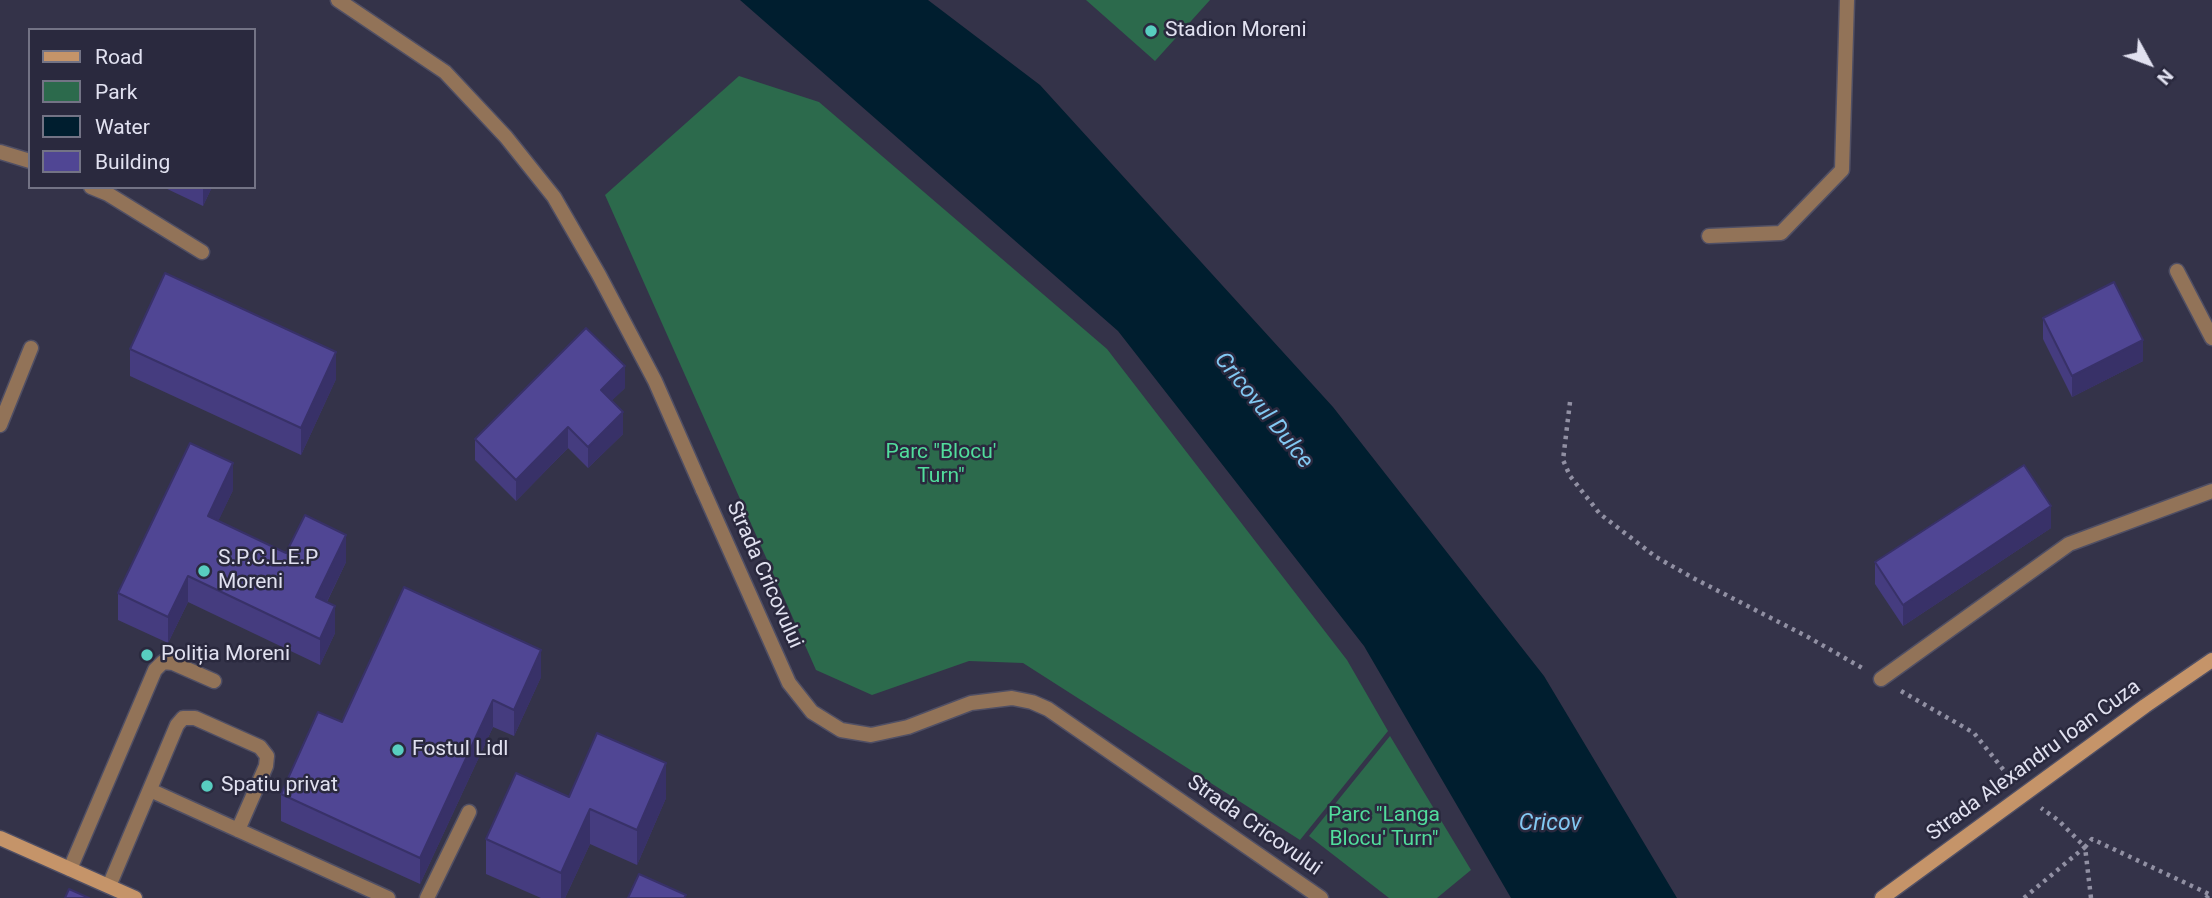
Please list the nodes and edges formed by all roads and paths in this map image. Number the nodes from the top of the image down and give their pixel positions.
1 (338, 0) edge
2 (1847, 0) edge
3 (0, 152) edge
4 (28, 160) edge
5 (96, 189) edge
6 (1709, 236) dead end
7 (202, 252) dead end
8 (2177, 271) dead end
9 (2212, 338) edge
10 (31, 348) dead end
11 (1570, 402) dead end
12 (0, 425) edge
13 (2212, 491) edge
14 (2212, 660) edge
15 (1881, 679) junction
16 (214, 681) dead end
17 (150, 790) junction
18 (2022, 794) junction
19 (469, 812) dead end
20 (238, 830) junction
21 (0, 838) edge
22 (2085, 848) junction
23 (70, 869) junction
24 (109, 887) junction
25 (2209, 895) edge
26 (135, 898) edge
27 (387, 898) edge
28 (427, 898) edge
29 (1321, 898) edge
30 (1882, 898) edge
31 (2024, 898) edge
32 (2091, 898) edge

1 - 29 street, Strada Cricovului
2 - 6 street
3 - 4 street
5 - 7 street
8 - 9 street
10 - 12 street
11 - 15 path
13 - 15 street
14 - 18 main road, Strada Alexandru Ioan Cuza
15 - 18 path
16 - 23 street
17 - 20 street
17 - 20 street
17 - 24 street
18 - 22 path
18 - 30 main road, Strada Alexandru Ioan Cuza
19 - 28 street
20 - 27 street
21 - 23 main road
22 - 25 path
22 - 31 path
22 - 32 path
23 - 24 main road
24 - 26 main road

